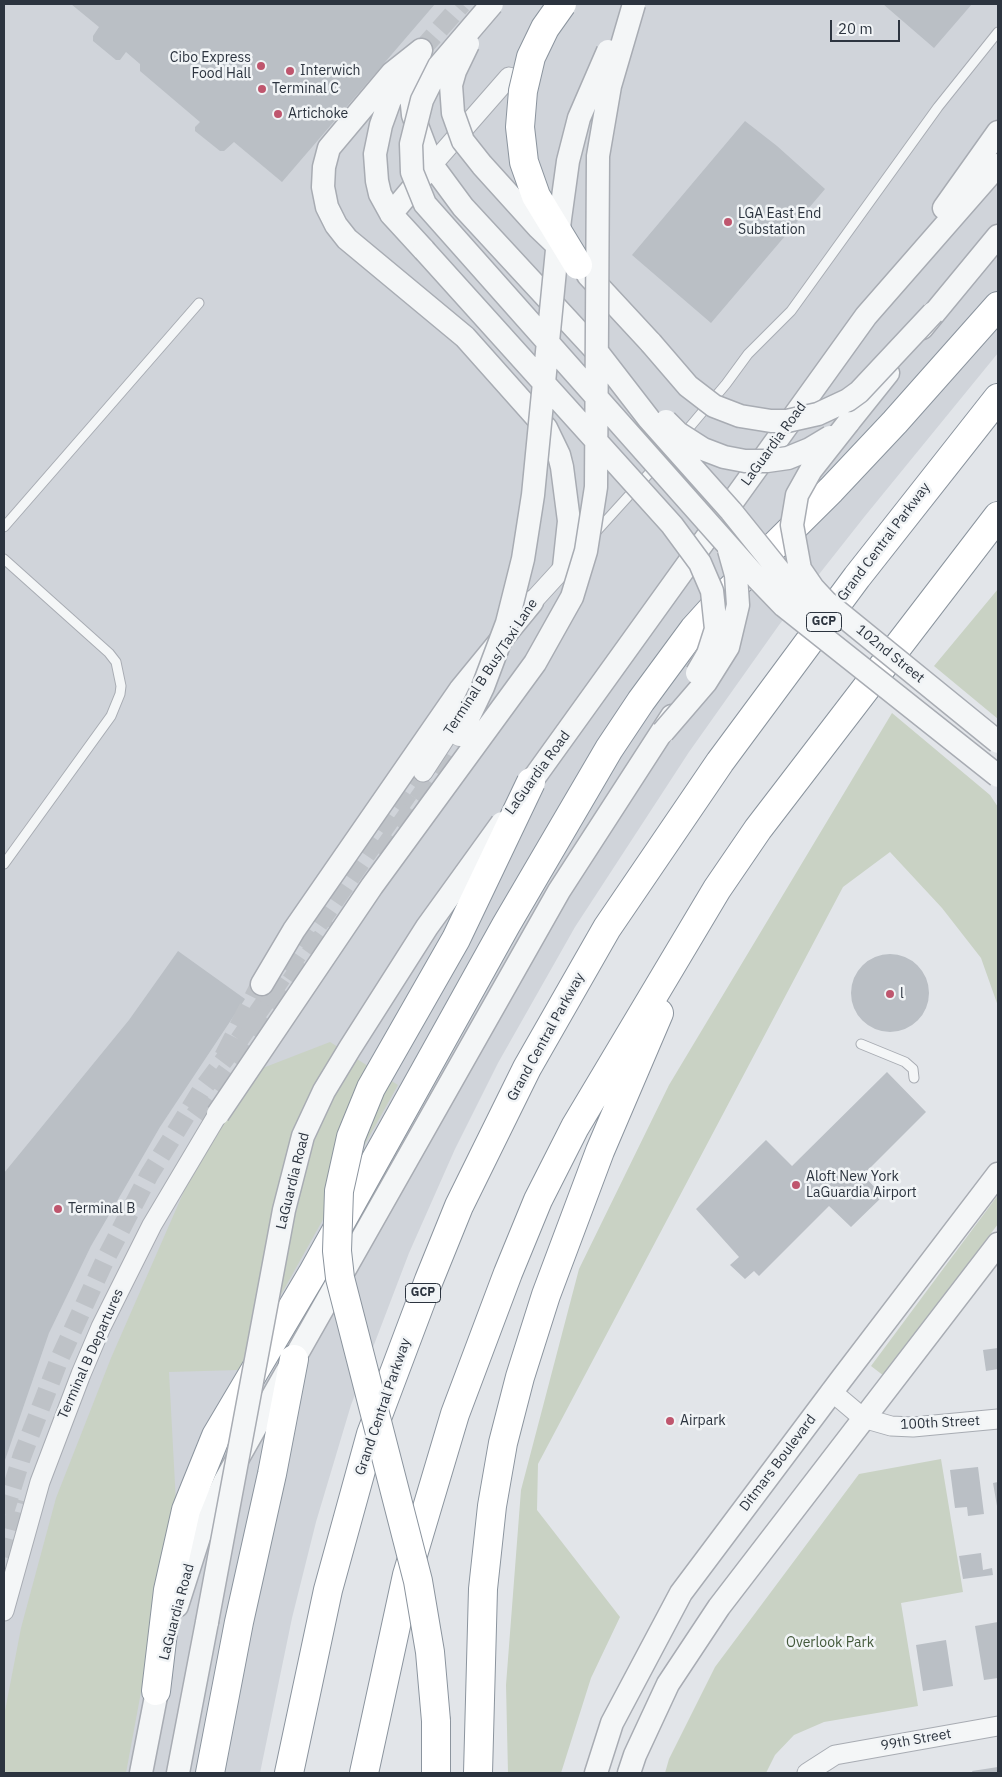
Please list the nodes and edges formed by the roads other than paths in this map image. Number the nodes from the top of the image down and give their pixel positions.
1 (493, 4) edge
2 (562, 4) edge
3 (634, 4) edge
4 (998, 32) edge
5 (421, 50) junction
6 (509, 77) dead end
7 (998, 132) edge
8 (432, 165) junction
9 (998, 165) edge
10 (391, 214) junction
11 (998, 236) edge
12 (578, 265) junction
13 (199, 303) dead end
14 (998, 306) edge
15 (933, 313) junction
16 (866, 316) junction
17 (598, 354) junction
18 (998, 398) edge
19 (848, 423) junction
20 (998, 516) edge
21 (4, 527) edge
22 (727, 544) junction
23 (4, 559) edge
24 (564, 567) junction
25 (532, 602) junction
26 (854, 659) junction
27 (662, 732) junction
28 (460, 735) tunnel mouth
29 (998, 742) edge
30 (423, 772) tunnel mouth
31 (998, 776) edge
32 (531, 782) junction
33 (4, 864) edge
34 (716, 890) junction
35 (262, 984) tunnel mouth
36 (861, 1044) dead end
37 (914, 1078) dead end
38 (218, 1114) joint
39 (998, 1174) edge
40 (998, 1244) edge
41 (294, 1359) junction
42 (832, 1391) junction
43 (863, 1418) junction
44 (998, 1419) edge
45 (4, 1611) edge
46 (156, 1691) junction
47 (998, 1726) edge
48 (141, 1773) edge
49 (178, 1773) edge
50 (210, 1773) edge
51 (289, 1773) edge
52 (364, 1773) edge
53 (436, 1773) edge
54 (478, 1773) edge
55 (596, 1773) edge
56 (629, 1773) edge
57 (807, 1773) edge

1 - 12 street, bridge
1 - 22 street, bridge
2 - 12 highway, bridge
3 - 28 street, bridge
3 - 38 street, bridge
4 - 24 lane
5 - 8 street
5 - 10 street
5 - 24 street
6 - 8 street
7 - 16 street
8 - 10 street
8 - 17 street
9 - 16 street, LaGuardia Road
10 - 27 street, bridge
11 - 15 street
12 - 15 street, bridge
13 - 21 lane
14 - 46 highway
15 - 19 street, 102nd Street, bridge
16 - 32 street, LaGuardia Road
17 - 19 street, bridge
17 - 26 street, bridge
18 - 51 highway, Grand Central Parkway / GCP
19 - 29 street, 102nd Street, bridge
20 - 34 highway
22 - 26 street, bridge
22 - 27 street, bridge
23 - 33 lane
24 - 25 street, Terminal B Bus/Taxi Lane
25 - 30 street, Terminal B Bus/Taxi Lane
25 - 35 street
26 - 31 street, 102nd Street, bridge
27 - 41 street, LaGuardia Road
32 - 49 street, LaGuardia Road, bridge
32 - 53 highway, bridge
34 - 52 highway
34 - 54 highway
36 - 37 lane
38 - 45 street, Terminal B Departures
39 - 42 street, Ditmars Boulevard
40 - 43 street
41 - 46 street, LaGuardia Road
41 - 50 highway
42 - 43 street, 100th Street
42 - 55 street, Ditmars Boulevard
43 - 44 street, 100th Street
43 - 56 street
46 - 48 street, LaGuardia Road
47 - 57 street, 99th Street

